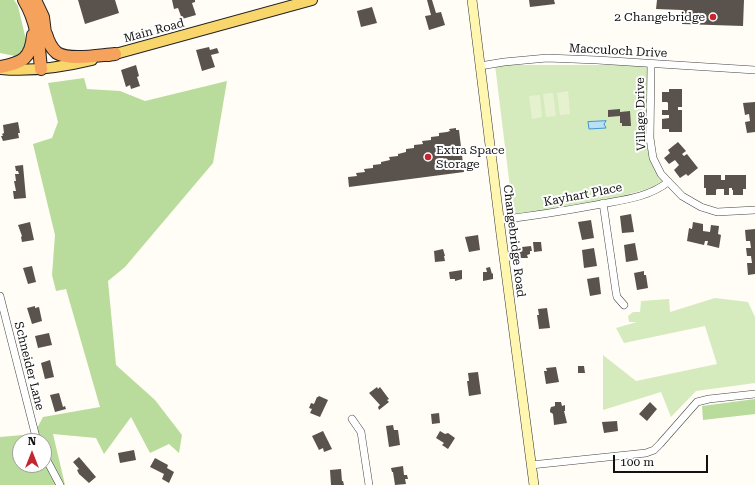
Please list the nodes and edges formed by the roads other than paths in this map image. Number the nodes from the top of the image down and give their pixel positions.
1 (24, 0) edge
2 (35, 0) edge
3 (312, 0) edge
4 (472, 0) edge
5 (34, 20) junction
6 (46, 34) junction
7 (115, 54) junction
8 (651, 64) junction
9 (480, 66) junction
10 (0, 68) edge
11 (45, 68) junction
12 (755, 70) edge
13 (668, 182) junction
14 (603, 203) junction
15 (755, 210) edge
16 (499, 220) junction
17 (0, 296) edge
18 (624, 304) dead end
19 (755, 394) edge
20 (352, 419) dead end
21 (35, 433) edge
22 (531, 465) junction
23 (52, 470) edge
24 (60, 485) edge
25 (369, 485) edge
26 (534, 485) edge

1 - 5 highway
2 - 6 highway
3 - 7 main road, Main Road
4 - 9 main road, Changebridge Road
5 - 10 highway
5 - 11 highway
6 - 7 highway
6 - 11 highway
7 - 11 main road, Main Road
8 - 9 street, Macculoch Drive
8 - 12 street, Macculoch Drive
8 - 13 street, Village Drive
9 - 16 main road, Changebridge Road
10 - 11 main road, Main Road
13 - 14 street, Kayhart Place
13 - 15 street, Village Drive
14 - 16 street, Kayhart Place
14 - 18 street
16 - 22 main road, Changebridge Road
17 - 21 street, Schneider Lane
19 - 22 street
20 - 25 street
22 - 26 main road, Changebridge Road
23 - 24 street

